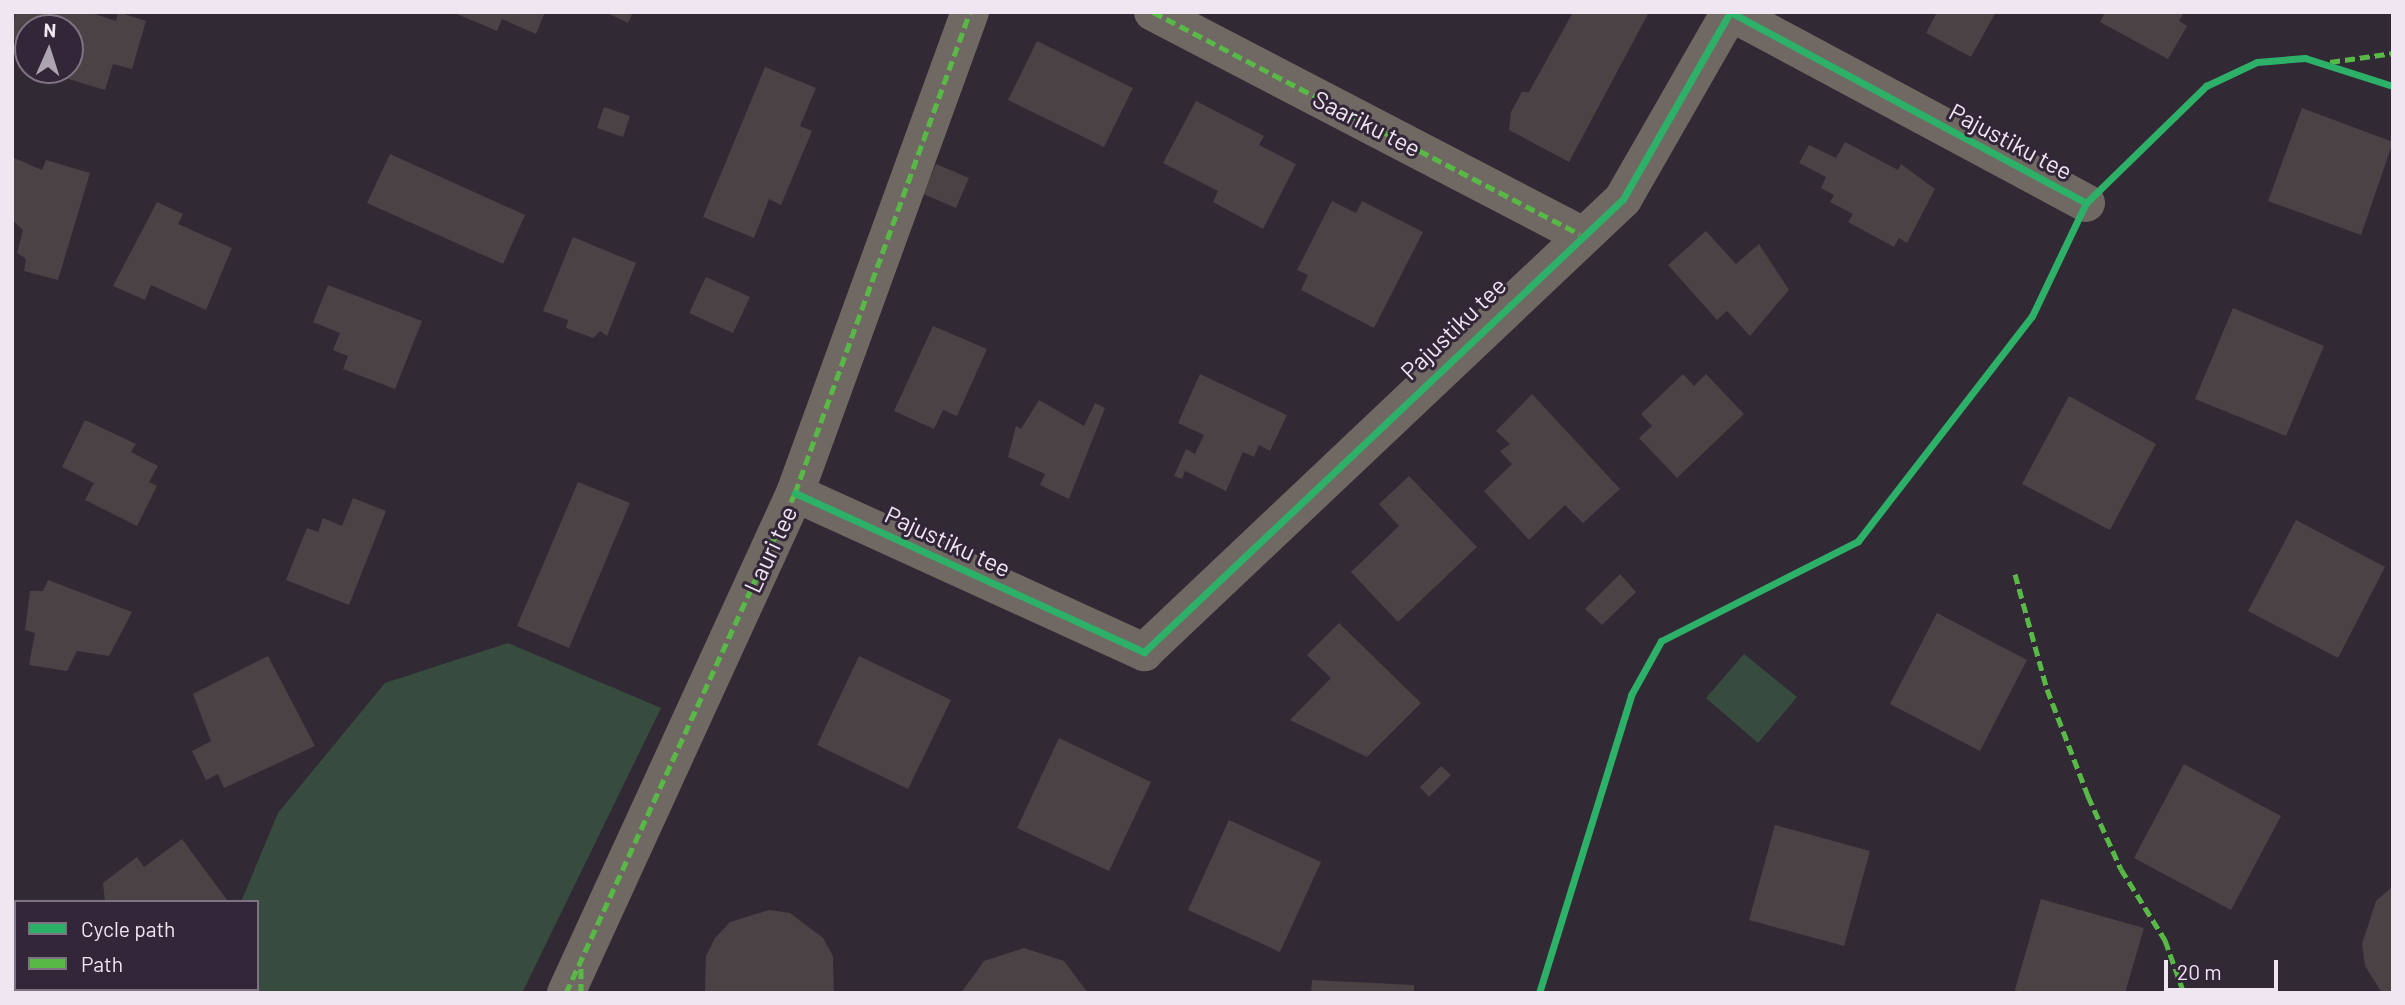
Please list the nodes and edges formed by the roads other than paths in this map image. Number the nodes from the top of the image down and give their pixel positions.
1 (970, 12) edge
2 (1153, 12) edge
3 (2086, 203) dead end
4 (1580, 234) junction
5 (795, 493) junction
6 (566, 993) edge

1 - 5 street, Lauri tee
2 - 4 street, Saariku tee
3 - 4 street, Pajustiku tee
4 - 5 street, Pajustiku tee
5 - 6 street, Lauri tee

